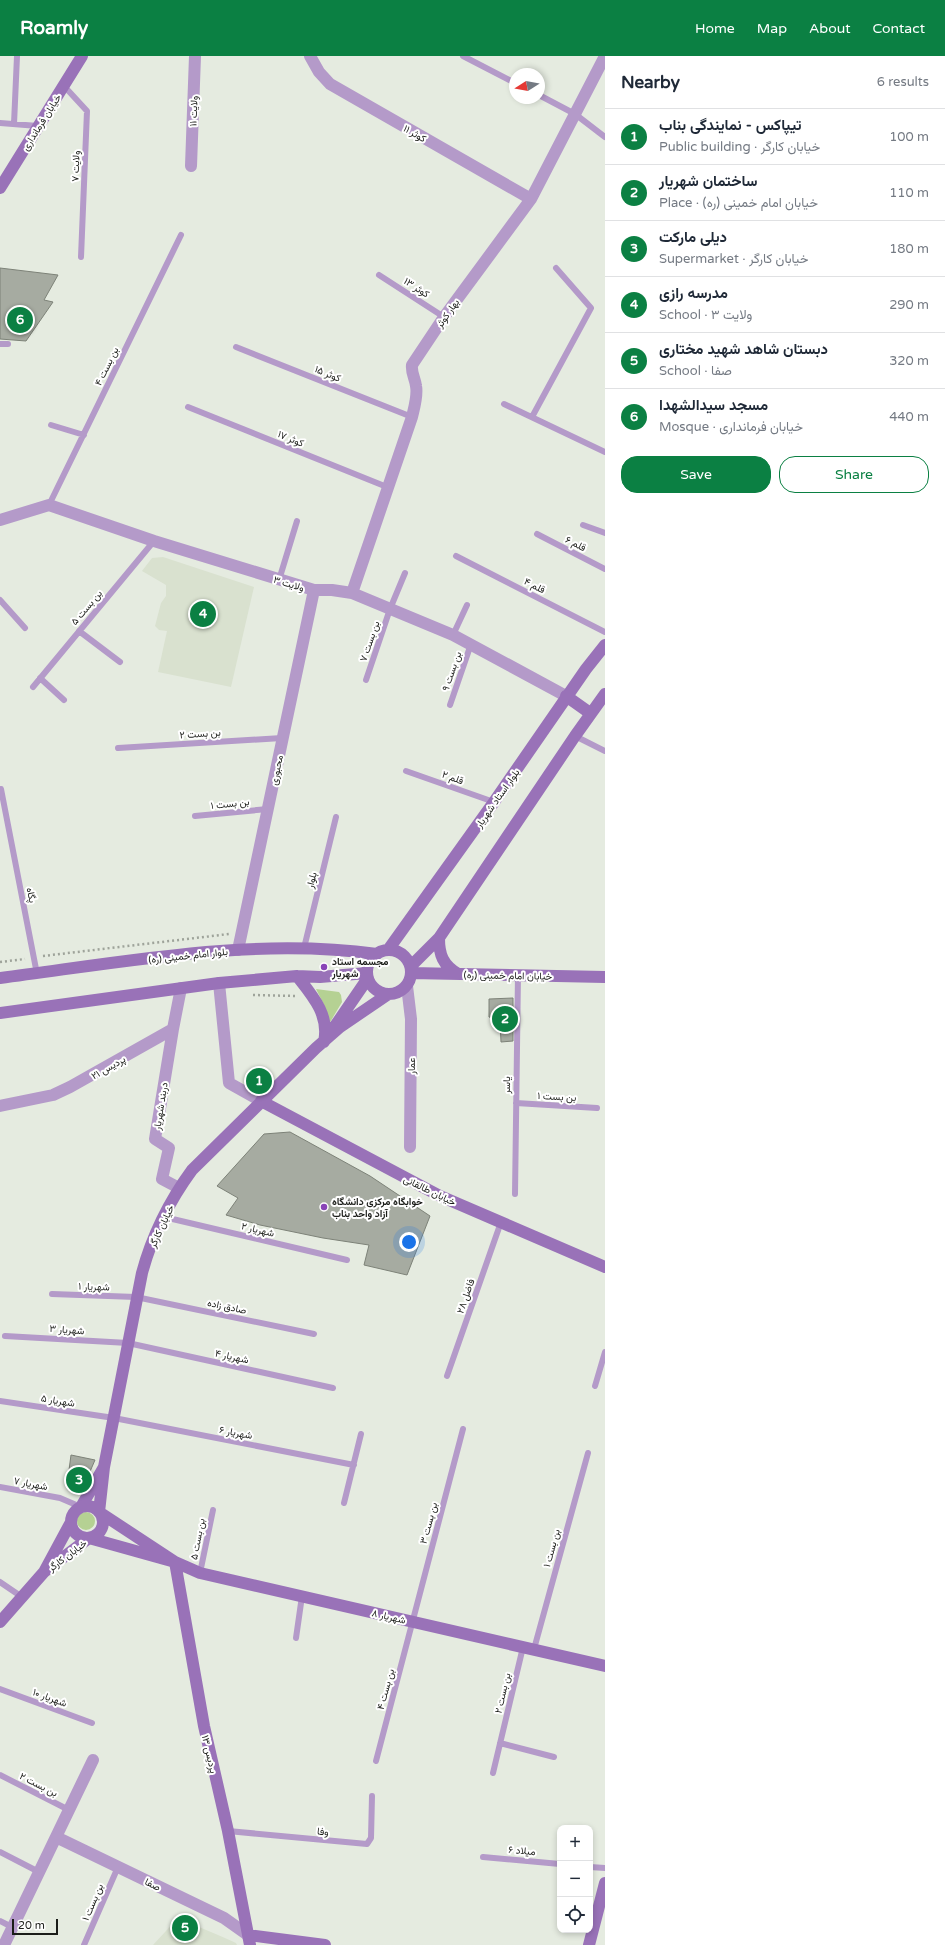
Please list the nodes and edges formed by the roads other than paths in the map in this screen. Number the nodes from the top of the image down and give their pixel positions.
1 (17, 56) edge
2 (82, 56) edge
3 (195, 56) edge
4 (310, 56) edge
5 (464, 56) edge
6 (605, 56) edge
7 (509, 80) edge
8 (64, 86) junction
9 (545, 98) edge
10 (575, 114) junction
11 (0, 123) edge
12 (14, 124) junction
13 (39, 126) junction
14 (605, 137) edge
15 (191, 166) dead end
16 (0, 188) edge
17 (531, 199) junction
18 (181, 235) dead end
19 (81, 257) dead end
20 (556, 268) dead end
21 (379, 274) dead end
22 (444, 317) junction
23 (0, 344) edge
24 (8, 344) dead end
25 (236, 347) dead end
26 (504, 404) dead end
27 (188, 407) dead end
28 (532, 417) junction
29 (412, 418) junction
30 (51, 425) dead end
31 (84, 435) junction
32 (605, 452) edge
33 (387, 487) junction
34 (49, 505) junction
35 (0, 520) edge
36 (297, 521) dead end
37 (583, 525) dead end
38 (605, 533) edge
39 (537, 534) dead end
40 (154, 541) junction
41 (456, 556) dead end
42 (605, 569) edge
43 (405, 573) dead end
44 (279, 580) junction
45 (314, 590) junction
46 (352, 593) junction
47 (0, 600) edge
48 (467, 605) dead end
49 (390, 609) junction
50 (25, 628) dead end
51 (79, 631) junction
52 (605, 632) edge
53 (453, 635) junction
54 (471, 644) junction
55 (605, 645) edge
56 (120, 662) dead end
57 (40, 678) junction
58 (366, 680) dead end
59 (33, 687) dead end
60 (605, 694) edge
61 (566, 696) junction
62 (64, 700) dead end
63 (450, 705) dead end
64 (590, 713) junction
65 (575, 736) junction
66 (282, 738) junction
67 (118, 748) dead end
68 (605, 751) edge
69 (406, 771) dead end
70 (1, 789) edge
71 (494, 802) junction
72 (268, 809) junction
73 (195, 816) dead end
74 (336, 817) dead end
75 (3, 820) edge
76 (439, 938) junction
77 (304, 948) junction
78 (238, 950) junction
79 (382, 952) junction
80 (411, 970) junction
81 (37, 974) junction
82 (458, 974) junction
83 (518, 975) junction
84 (297, 976) junction
85 (368, 976) junction
86 (605, 977) edge
87 (0, 978) edge
88 (219, 983) junction
89 (407, 986) junction
90 (181, 988) junction
91 (387, 994) junction
92 (0, 1013) edge
93 (173, 1029) junction
94 (324, 1042) junction
95 (261, 1101) junction
96 (516, 1103) junction
97 (0, 1106) edge
98 (597, 1108) dead end
99 (410, 1147) dead end
100 (179, 1188) junction
101 (515, 1194) dead end
102 (164, 1217) junction
103 (501, 1222) junction
104 (347, 1260) dead end
105 (605, 1267) edge
106 (52, 1294) dead end
107 (136, 1297) junction
108 (314, 1334) dead end
109 (5, 1336) dead end
110 (128, 1343) junction
111 (605, 1352) edge
112 (447, 1376) dead end
113 (595, 1386) dead end
114 (333, 1388) dead end
115 (0, 1401) edge
116 (114, 1418) junction
117 (463, 1429) dead end
118 (361, 1434) dead end
119 (588, 1453) dead end
120 (354, 1465) junction
121 (104, 1467) junction
122 (0, 1487) edge
123 (344, 1503) dead end
124 (81, 1507) junction
125 (213, 1510) dead end
126 (99, 1512) junction
127 (71, 1522) junction
128 (89, 1538) junction
129 (175, 1562) junction
130 (44, 1572) junction
131 (200, 1573) junction
132 (0, 1582) edge
133 (302, 1596) junction
134 (22, 1597) junction
135 (413, 1621) junction
136 (0, 1622) edge
137 (296, 1638) dead end
138 (528, 1648) junction
139 (605, 1666) edge
140 (0, 1689) edge
141 (92, 1723) dead end
142 (500, 1743) junction
143 (554, 1757) dead end
144 (93, 1760) dead end
145 (376, 1761) dead end
146 (493, 1773) dead end
147 (0, 1775) edge
148 (372, 1796) dead end
149 (69, 1810) junction
150 (228, 1831) junction
151 (56, 1837) junction
152 (0, 1852) edge
153 (483, 1857) dead end
154 (557, 1864) edge
155 (593, 1866) edge
156 (118, 1867) junction
157 (605, 1868) edge
158 (39, 1872) junction
159 (605, 1883) edge
160 (0, 1921) edge
161 (12, 1927) junction
162 (249, 1940) edge
163 (4, 1945) edge
164 (84, 1945) edge
165 (325, 1945) edge
166 (589, 1945) edge

1 - 12 lane
2 - 8 main road, خیابان فرمانداری
3 - 15 street, ولایت ۱۱
4 - 17 street, کوثر ۱۱
5 - 7 lane
6 - 10 street, بهار کوثر
8 - 13 main road, خیابان فرمانداری
8 - 19 lane, ولایت ۷
9 - 10 lane
10 - 14 lane
10 - 17 street, بهار کوثر
11 - 12 lane
12 - 13 lane
13 - 16 main road, خیابان فرمانداری
17 - 22 street, بهار کوثر
18 - 31 lane, بن بست ۴
20 - 28 lane
21 - 22 lane, کوثر ۱۳
22 - 29 street, بهار کوثر
23 - 24 lane
25 - 29 lane, کوثر ۱۵
26 - 28 lane
27 - 33 lane, کوثر ۱۷
28 - 32 lane
29 - 33 street, بهار کوثر
30 - 31 lane
31 - 34 lane, بن بست ۴
33 - 46 street, بهار کوثر
34 - 35 street
34 - 40 street, ولایت ۳
36 - 44 lane
37 - 38 lane
39 - 42 lane, قلم ۶
40 - 44 street, ولایت ۳
40 - 51 lane, بن بست ۵
41 - 52 lane, قلم ۴
43 - 49 lane, بن بست ۷
44 - 45 street, ولایت ۳
45 - 46 street, ولایت ۳
45 - 66 street, محبوری
46 - 49 street, ولایت ۳
47 - 50 lane
48 - 53 lane
49 - 53 street, ولایت ۳
49 - 58 lane, بن بست ۷
51 - 56 lane
51 - 57 lane, بن بست ۵
53 - 54 street, ولایت ۳
54 - 61 street, ولایت ۳
54 - 63 lane, بن بست ۹
55 - 61 main road, بلوار استاد شهریار
57 - 59 lane, بن بست ۵
57 - 62 lane
60 - 64 main road
61 - 64 main road
61 - 71 main road, بلوار استاد شهریار
64 - 65 main road
65 - 68 lane
65 - 76 main road
66 - 67 lane, بن بست ۲
66 - 72 street, محبوری
69 - 71 lane, قلم ۲
70 - 75 lane, پگاه
71 - 79 main road, بلوار استاد شهریار
72 - 73 lane, بن بست ۱
72 - 78 street, محبوری
74 - 77 lane, بلوار
75 - 81 lane, پگاه
76 - 80 main road
76 - 82 main road
77 - 78 main road, بلوار امام خمینی (ره)
77 - 79 main road, بلوار امام خمینی (ره)
78 - 81 main road, بلوار امام خمینی (ره)
79 - 80 main road
79 - 85 main road
80 - 82 main road, خیابان امام خمینی (ره)
80 - 89 main road
81 - 87 main road, بلوار امام خمینی (ره)
82 - 83 main road, خیابان امام خمینی (ره)
83 - 86 main road, خیابان امام خمینی (ره)
83 - 96 lane, یاسر
84 - 85 main road
84 - 88 main road
84 - 94 main road
85 - 91 main road
85 - 94 main road
88 - 90 main road
88 - 95 street
89 - 91 main road
89 - 99 street, عمار
90 - 92 main road
90 - 93 street
91 - 94 main road
93 - 97 street, پردیس ۲۱
93 - 100 street, دربند شهریار
94 - 95 main road, خیابان کارگر
95 - 100 main road, خیابان کارگر
95 - 103 main road, خیابان طالقانی
96 - 98 lane, بن بست ۱
96 - 101 lane, یاسر
100 - 102 main road, خیابان کارگر
102 - 104 lane, شهریار ۲
102 - 107 main road, خیابان کارگر
103 - 105 main road, خیابان طالقانی
103 - 112 lane, فاضل ۲۸
106 - 107 lane, شهریار ۱
107 - 108 lane, صادق زاده
107 - 110 main road, خیابان کارگر
109 - 110 lane, شهریار ۳
110 - 114 lane, شهریار ۴
110 - 116 main road, خیابان کارگر
111 - 113 lane
115 - 116 lane, شهریار ۵
116 - 120 lane, شهریار ۶
116 - 121 main road, خیابان کارگر
117 - 135 lane, بن بست ۳
118 - 120 lane
119 - 138 lane, بن بست ۱
120 - 123 lane
121 - 124 main road, خیابان کارگر
121 - 126 main road, خیابان کارگر
122 - 124 lane, شهریار ۷
124 - 126 main road
124 - 127 main road
125 - 131 lane, بن بست ۵
126 - 128 main road
126 - 129 main road, شهریار ۸
127 - 128 main road
127 - 130 main road, خیابان کارگر
128 - 129 main road, شهریار ۸
128 - 130 main road, خیابان کارگر
129 - 131 main road, شهریار ۸
129 - 150 main road, پردیس ۱۳
130 - 134 main road, خیابان کارگر
131 - 133 main road, شهریار ۸
132 - 134 lane
133 - 135 main road, شهریار ۸
133 - 137 lane
134 - 136 main road, خیابان کارگر
135 - 138 main road, شهریار ۸
135 - 145 lane, بن بست ۴
138 - 139 main road, شهریار ۸
138 - 142 lane, بن بست ۲
140 - 141 lane, شهریار ۱۰
142 - 143 lane
142 - 146 lane, بن بست ۲
144 - 149 street
147 - 149 lane, بن بست ۲
148 - 150 lane, وفا
149 - 151 street
150 - 162 main road, پردیس ۱۳
151 - 156 street, صفا
151 - 158 street
152 - 158 lane
153 - 154 lane, میلاد ۶
155 - 157 lane
156 - 162 street, صفا
156 - 164 lane, بن بست ۱
158 - 161 street
159 - 166 main road
160 - 161 lane
161 - 163 street
162 - 165 main road

